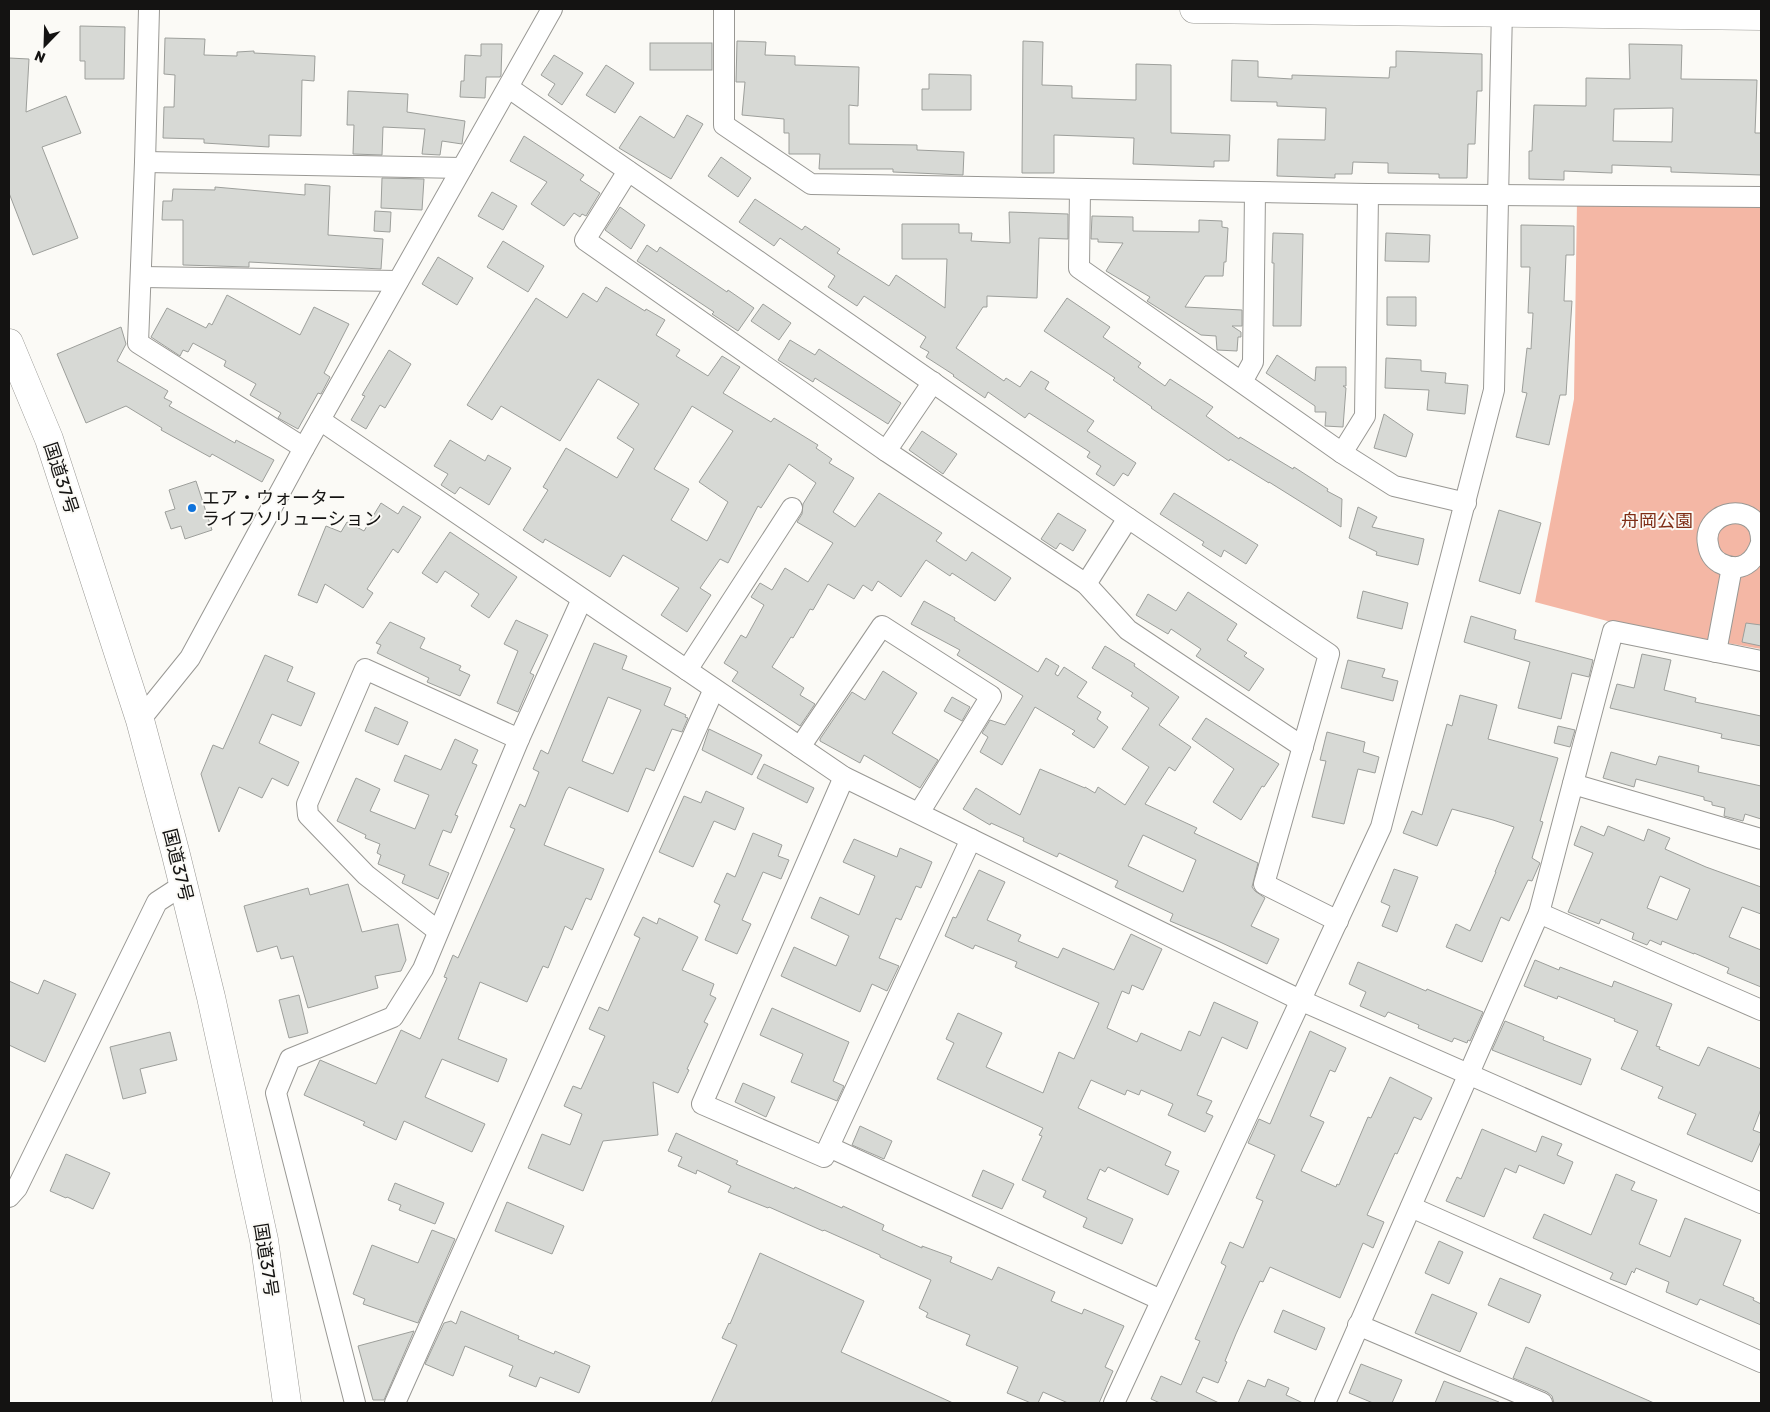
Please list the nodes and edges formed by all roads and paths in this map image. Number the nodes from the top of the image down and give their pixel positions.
1 (149, 9) edge
2 (552, 9) edge
3 (724, 9) edge
4 (1194, 9) edge
5 (1502, 11) edge
6 (1761, 16) edge
7 (509, 88) junction
8 (145, 162) junction
9 (462, 168) junction
10 (628, 171) junction
11 (1080, 190) junction
12 (1255, 192) junction
13 (1368, 194) junction
14 (1498, 194) junction
15 (1761, 197) edge
16 (142, 277) junction
17 (398, 281) junction
18 (9, 343) edge
19 (933, 382) junction
20 (1242, 382) junction
21 (320, 420) junction
22 (304, 448) junction
23 (886, 451) junction
24 (1342, 453) junction
25 (1466, 503) junction
26 (792, 508) dead end
27 (1128, 518) junction
28 (1761, 541) edge
29 (1732, 567) junction
30 (1086, 584) junction
31 (582, 599) junction
32 (1716, 652) junction
33 (1761, 661) edge
34 (687, 670) junction
35 (714, 689) junction
36 (140, 720) junction
37 (519, 739) junction
38 (800, 747) junction
39 (1303, 747) junction
40 (844, 777) junction
41 (1573, 784) junction
42 (920, 813) junction
43 (971, 839) junction
44 (1761, 839) edge
45 (183, 885) junction
46 (1539, 913) junction
47 (1338, 921) junction
48 (438, 931) junction
49 (1300, 1000) junction
50 (1761, 1010) edge
51 (1468, 1075) junction
52 (829, 1148) junction
53 (9, 1198) edge
54 (1761, 1203) edge
55 (1411, 1207) junction
56 (1161, 1300) junction
57 (1358, 1325) junction
58 (1761, 1362) edge
59 (287, 1403) edge
60 (355, 1403) edge
61 (395, 1403) edge
62 (1114, 1403) edge
63 (1325, 1403) edge
64 (1542, 1403) edge

1 - 8 street
2 - 7 street
3 - 11 street
4 - 5 main road
5 - 6 main road
5 - 14 street
7 - 9 street
7 - 10 street
8 - 9 street
8 - 16 street
9 - 17 street
10 - 19 street
10 - 23 street
11 - 12 street
11 - 20 street
12 - 13 street
12 - 20 street
13 - 14 street
13 - 24 street
14 - 15 street
14 - 25 street
16 - 17 street
16 - 22 street
17 - 21 street
18 - 36 main road, 国道37号
19 - 23 street
19 - 27 street
20 - 24 street
21 - 22 street
21 - 31 street
22 - 36 street
23 - 30 street
24 - 25 street
25 - 47 street
26 - 34 street
27 - 30 street
27 - 39 street
28 - 29 street
28 - 29 street
29 - 32 street
30 - 39 street
31 - 34 street
31 - 37 street
32 - 33 street
32 - 41 street
34 - 35 street
35 - 38 street
35 - 61 street
36 - 45 main road, 国道37号
37 - 48 street
37 - 48 street
38 - 40 street
38 - 42 street
39 - 47 street
40 - 42 street
40 - 52 street
41 - 44 street
41 - 46 street
42 - 43 street
43 - 49 street
43 - 52 street
45 - 53 street
45 - 59 main road, 国道37号
46 - 50 street
46 - 51 street
47 - 49 street
48 - 60 street
49 - 51 street
49 - 56 street
51 - 54 street
51 - 55 street
52 - 56 street
55 - 57 street
55 - 58 street
56 - 62 street
57 - 63 street
57 - 64 street

